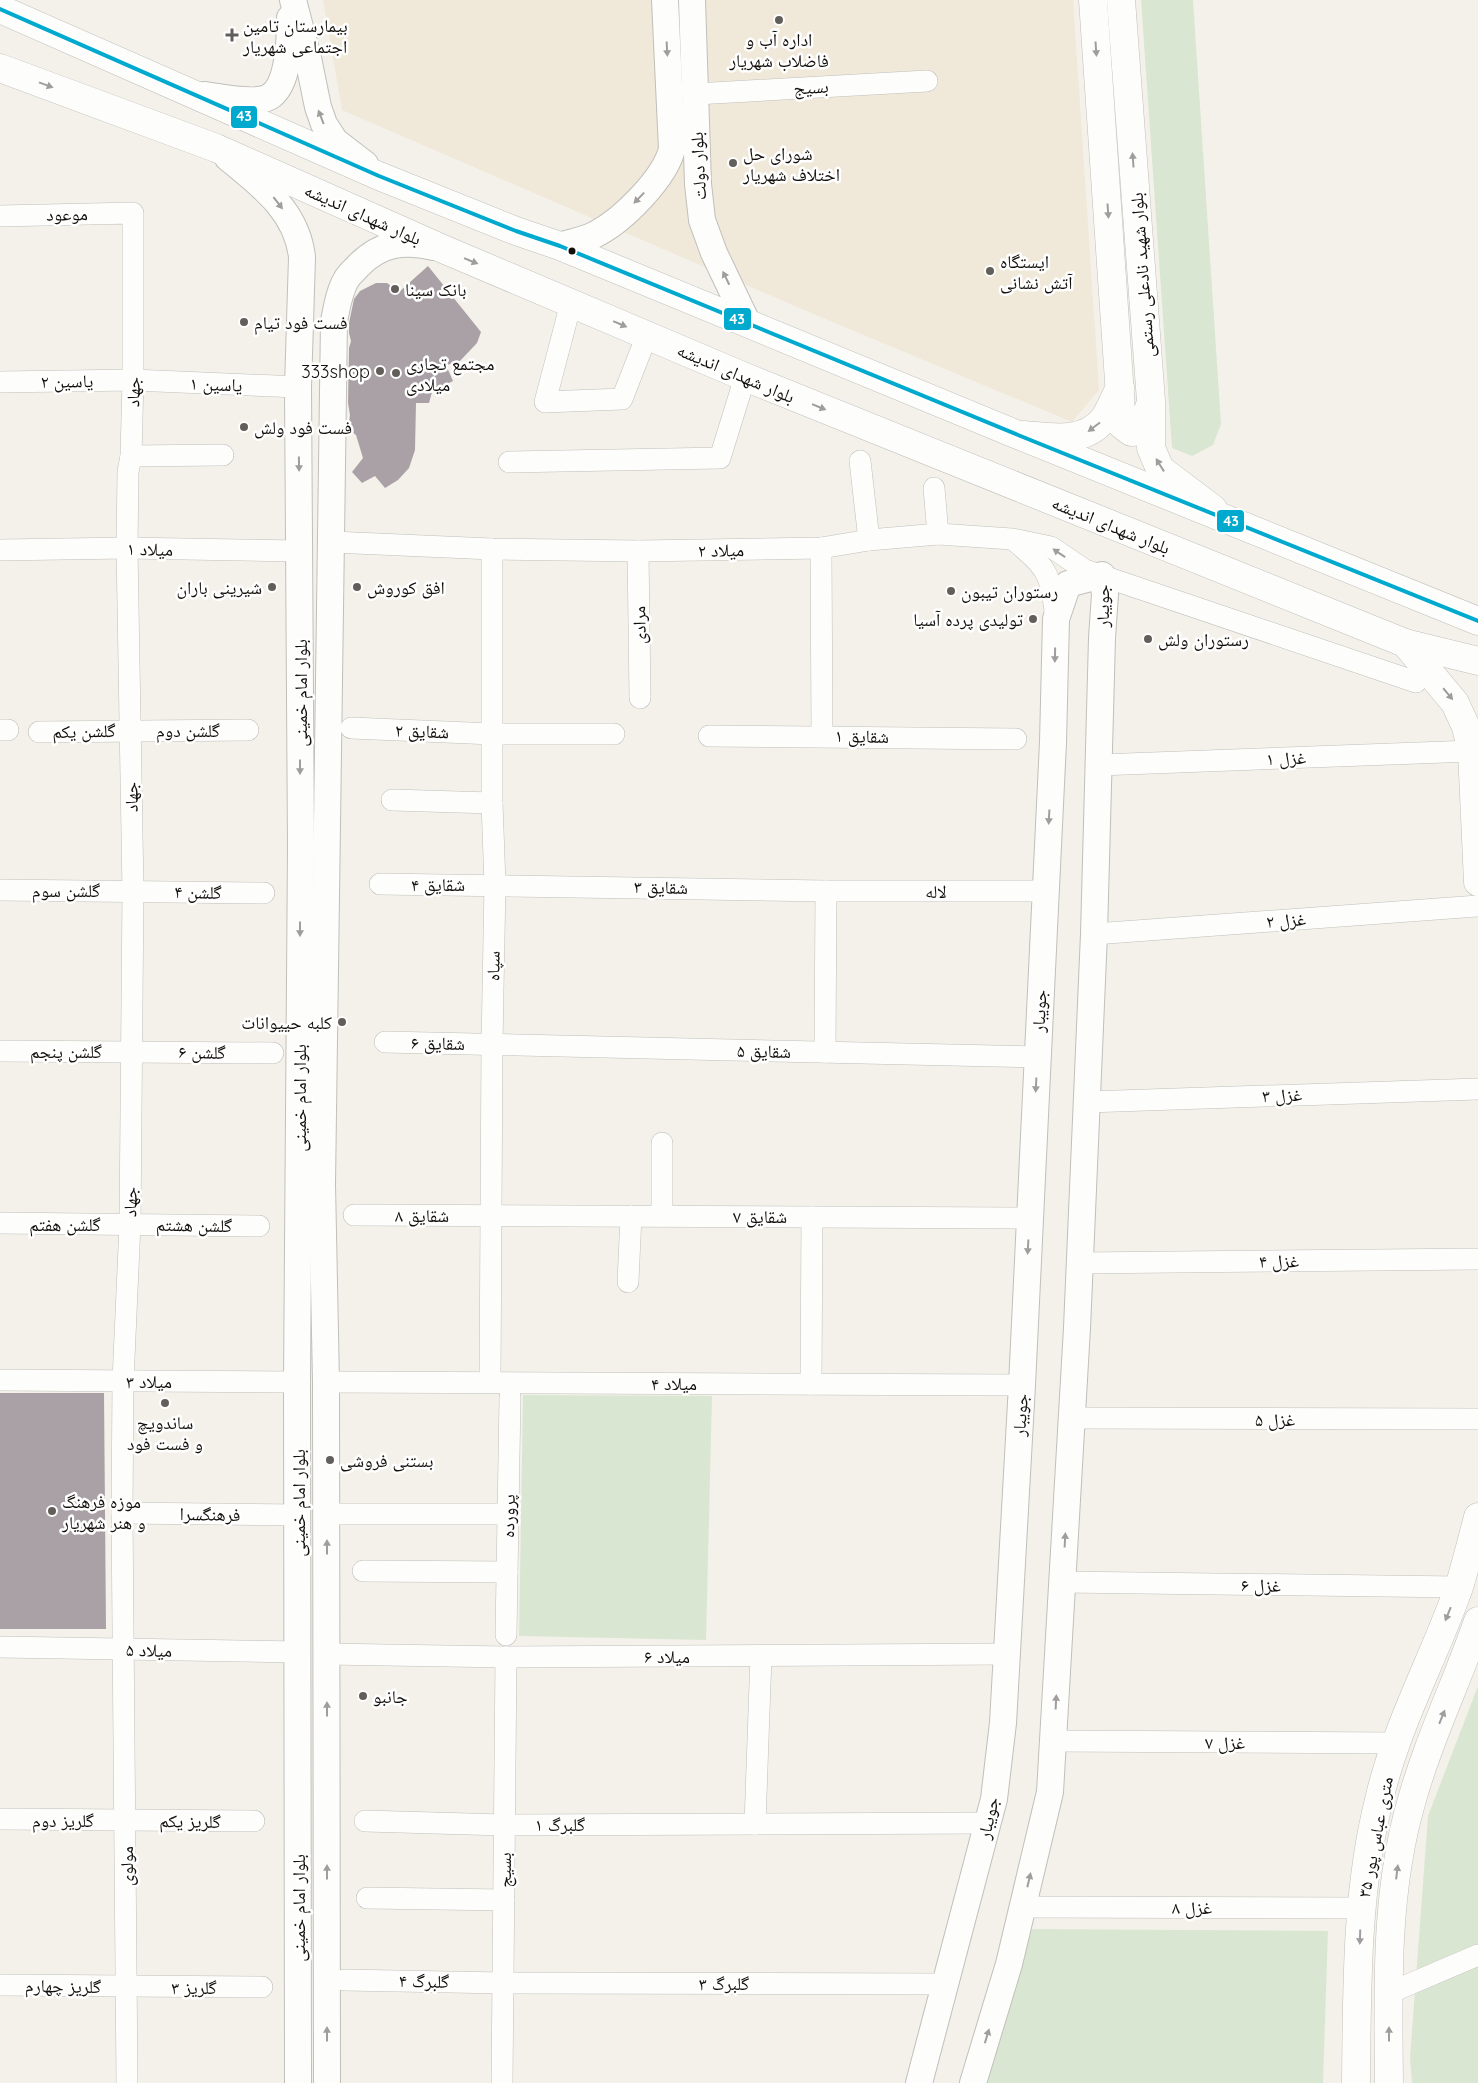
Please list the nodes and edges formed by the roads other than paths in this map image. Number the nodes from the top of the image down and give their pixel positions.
1 (289, 0) edge
2 (293, 0) edge
3 (664, 0) edge
4 (692, 0) edge
5 (1093, 0) edge
6 (1121, 0) edge
7 (5, 12) edge
8 (0, 68) edge
9 (927, 81) dead end
10 (191, 93) junction
11 (695, 94) junction
12 (216, 148) junction
13 (379, 176) junction
14 (133, 213) joint
15 (0, 216) edge
16 (560, 246) junction
17 (442, 249) junction
18 (571, 303) junction
19 (299, 321) junction
20 (334, 321) junction
21 (747, 322) junction
22 (647, 335) junction
23 (745, 377) junction
24 (133, 380) junction
25 (0, 382) edge
26 (298, 387) junction
27 (1120, 387) junction
28 (1151, 401) junction
29 (1018, 435) junction
30 (222, 455) dead end
31 (131, 456) junction
32 (860, 461) dead end
33 (509, 462) dead end
34 (934, 488) dead end
35 (1224, 518) junction
36 (938, 534) junction
37 (1012, 539) junction
38 (869, 540) junction
39 (332, 542) junction
40 (127, 548) junction
41 (821, 548) junction
42 (492, 549) junction
43 (0, 550) edge
44 (300, 551) junction
45 (638, 551) junction
46 (1102, 575) junction
47 (1056, 619) junction
48 (1478, 622) edge
49 (1405, 643) junction
50 (1478, 661) edge
51 (1416, 682) dead end
52 (640, 698) dead end
53 (352, 728) dead end
54 (129, 730) junction
55 (248, 730) dead end
56 (39, 732) dead end
57 (492, 734) junction
58 (614, 734) dead end
59 (709, 736) dead end
60 (822, 736) junction
61 (1016, 739) dead end
62 (1475, 750) edge
63 (1099, 764) junction
64 (392, 800) dead end
65 (492, 803) junction
66 (1478, 882) edge
67 (380, 884) dead end
68 (495, 884) junction
69 (0, 890) edge
70 (133, 891) junction
71 (826, 891) junction
72 (1045, 891) junction
73 (264, 893) dead end
74 (1478, 906) edge
75 (1094, 934) junction
76 (385, 1042) dead end
77 (492, 1044) junction
78 (0, 1051) edge
79 (131, 1051) junction
80 (825, 1052) junction
81 (273, 1053) dead end
82 (1037, 1057) junction
83 (1478, 1089) edge
84 (1087, 1102) junction
85 (662, 1142) dead end
86 (354, 1215) dead end
87 (491, 1215) junction
88 (631, 1216) junction
89 (662, 1216) junction
90 (812, 1217) junction
91 (1030, 1218) junction
92 (0, 1224) edge
93 (130, 1224) junction
94 (259, 1226) dead end
95 (1478, 1258) edge
96 (1080, 1263) junction
97 (628, 1282) dead end
98 (0, 1380) edge
99 (123, 1381) junction
100 (297, 1382) junction
101 (326, 1382) junction
102 (490, 1382) junction
103 (811, 1384) junction
104 (1022, 1385) junction
105 (510, 1397) dead end
106 (1072, 1418) junction
107 (1478, 1419) edge
108 (122, 1513) junction
109 (327, 1514) junction
110 (508, 1514) junction
111 (298, 1515) junction
112 (1478, 1517) edge
113 (363, 1570) dead end
114 (507, 1572) junction
115 (1063, 1582) junction
116 (1459, 1587) junction
117 (1478, 1621) edge
118 (506, 1635) dead end
119 (0, 1647) edge
120 (124, 1649) junction
121 (299, 1652) junction
122 (327, 1654) junction
123 (1006, 1654) junction
124 (761, 1656) junction
125 (506, 1657) junction
126 (1054, 1741) junction
127 (1396, 1743) junction
128 (0, 1820) edge
129 (126, 1820) junction
130 (254, 1821) dead end
131 (365, 1821) dead end
132 (987, 1823) junction
133 (755, 1824) junction
134 (504, 1825) junction
135 (367, 1898) dead end
136 (504, 1900) junction
137 (1023, 1906) junction
138 (1361, 1908) junction
139 (1478, 1955) edge
140 (344, 1980) dead end
141 (503, 1983) junction
142 (946, 1984) junction
143 (0, 1985) edge
144 (127, 1987) junction
145 (262, 1987) dead end
146 (1389, 1993) junction
147 (127, 2083) edge
148 (298, 2083) edge
149 (327, 2083) edge
150 (502, 2083) edge
151 (920, 2083) edge
152 (973, 2083) edge
153 (1356, 2083) edge
154 (1389, 2083) edge

1 - 10 street
13 -> 2 street
3 -> 16 street, بلوار دولت
4 - 11 street, بلوار دولت
5 -> 27 main road, بلوار شهید نادعلی رستمی
28 -> 6 main road, بلوار شهید نادعلی رستمی
7 - 10 main road
8 -> 12 main road, بلوار شهدای اندیشه
9 - 11 street, بسیج
10 - 13 main road
21 -> 11 street, بلوار دولت
12 - 17 main road, بلوار شهدای اندیشه
12 -> 19 street, بلوار امام خمینی
13 - 16 main road
14 - 15 street, موعود
14 - 24 street, جهاد
16 - 21 main road
17 -> 18 main road, بلوار شهدای اندیشه
17 - 20 street, بلوار امام خمینی
18 -> 22 main road, بلوار شهدای اندیشه
18 - 22 street
19 - 20 street
19 - 26 street, بلوار امام خمینی
20 - 39 street, بلوار امام خمینی
21 - 29 main road
22 - 23 main road, بلوار شهدای اندیشه
23 - 33 street
23 -> 49 main road, بلوار شهدای اندیشه
24 - 25 street, یاسین ۲
24 - 26 street, یاسین ۱
24 - 31 street, جهاد
26 -> 44 street, بلوار امام خمینی
27 - 28 main road, بلوار شهید نادعلی رستمی
27 -> 29 main road
35 -> 28 main road, بلوار شهید نادعلی رستمی
29 - 35 main road
30 - 31 street
31 - 40 street, جهاد
32 - 38 street
34 - 36 street
35 - 48 main road
36 - 37 street, میلاد ۲
36 - 38 street, میلاد ۲
46 -> 37 street, میلاد ۲
37 - 47 street
38 - 41 street, میلاد ۲
39 - 42 street, میلاد ۲
39 - 101 street, بلوار امام خمینی
40 - 43 street, میلاد ۱
40 - 44 street, میلاد ۱
40 - 54 street, جهاد
41 - 45 street, میلاد ۲
41 - 60 street
42 - 45 street, میلاد ۲
42 - 57 street, سپاه
44 -> 100 street, بلوار امام خمینی
45 - 52 street, مرادی
46 - 47 street, جویبار
46 - 51 street, میلاد ۲
46 - 63 street, جویبار
47 -> 72 street, جویبار
49 - 50 main road, بلوار شهدای اندیشه
49 -> 62 main road
53 - 57 street, شقایق ۲
54 - 55 street, گلشن دوم
54 - 56 street, گلشن یکم
54 - 70 street, جهاد
57 - 58 street
57 - 65 street, سپاه
59 - 60 street, شقایق ۱
60 - 61 street, شقایق ۱
62 - 63 street, غزل ۱
62 - 66 main road
63 - 75 street, جویبار
64 - 65 street
65 - 68 street, سپاه
67 - 68 street, شقایق ۴
68 - 71 street, شقایق ۳
68 - 77 street, سپاه
69 - 70 street, گلشن سوم
70 - 73 street, گلشن ۴
70 - 79 street, جهاد
71 - 72 street, لاله
71 - 80 street
72 - 82 street, جویبار
74 - 75 street, غزل ۲
75 - 84 street, جویبار
76 - 77 street, شقایق ۶
77 - 80 street, شقایق ۵
77 - 87 street, سپاه
78 - 79 street, گلشن پنجم
79 - 81 street, گلشن ۶
79 - 93 street, جهاد
80 - 82 street, شقایق ۵
82 -> 91 street, جویبار
83 - 84 street, غزل ۳
84 - 96 street, جویبار
85 - 89 street
86 - 87 street, شقایق ۸
87 - 88 street, شقایق ۷
87 - 102 street, سپاه
88 - 89 street, شقایق ۷
88 - 97 street
89 - 90 street, شقایق ۷
90 - 91 street, شقایق ۷
90 - 103 street
91 -> 104 street, جویبار
92 - 93 street, گلشن هفتم
93 - 94 street, گلشن هشتم
93 - 99 street, جهاد
95 - 96 street, غزل ۴
96 - 106 street, جویبار
98 - 99 street, میلاد ۳
99 - 100 street, میلاد ۳
99 - 108 street
100 - 101 street
100 - 111 street, بلوار امام خمینی
101 - 102 street, میلاد ۴
101 - 109 street, بلوار امام خمینی
102 - 103 street, میلاد ۴
103 - 104 street, میلاد ۴
104 - 123 street, جویبار
105 - 110 street, پرورده
106 - 107 street, غزل ۵
115 -> 106 street, جویبار
108 - 111 street, فرهنگسرا
108 - 120 street
109 - 110 street
122 -> 109 street, بلوار امام خمینی
110 - 114 street, پرورده
111 - 121 street, بلوار امام خمینی
112 - 116 main road, ۳۵ متری عباس پور
113 - 114 street
114 - 118 street, پرورده
115 - 116 street, غزل ۶
126 -> 115 street, جویبار
116 -> 127 main road, ۳۵ متری عباس پور
146 -> 117 main road, ۳۵ متری عباس پور
119 - 120 street, میلاد ۵
120 - 121 street, میلاد ۵
120 - 129 street, مولوی
121 - 122 street
121 - 148 street, بلوار امام خمینی
122 - 125 street, میلاد ۶
149 -> 122 street, بلوار امام خمینی
123 - 124 street, میلاد ۶
123 - 132 street, جویبار
124 - 125 street, میلاد ۶
124 - 133 street
125 - 134 street, بسیج
126 - 127 street, غزل ۷
137 -> 126 street, جویبار
127 - 138 main road, ۳۵ متری عباس پور
128 - 129 street, گلریز دوم
129 - 130 street, گلریز یکم
129 - 144 street, مولوی
131 - 134 street, گلبرگ ۱
132 - 133 street, گلبرگ ۱
132 - 142 street, جویبار
133 - 134 street, گلبرگ ۱
134 - 136 street, بسیج
135 - 136 street
136 - 141 street, بسیج
137 - 138 street, غزل ۸
152 -> 137 street, جویبار
138 -> 153 main road, ۳۵ متری عباس پور
139 - 146 street
140 - 141 street, گلبرگ ۴
141 - 142 street, گلبرگ ۳
141 - 150 street, بسیج
142 - 151 street, جویبار
143 - 144 street, گلریز چهارم
144 - 145 street, گلریز ۳
144 - 147 street, مولوی
154 -> 146 main road, ۳۵ متری عباس پور

